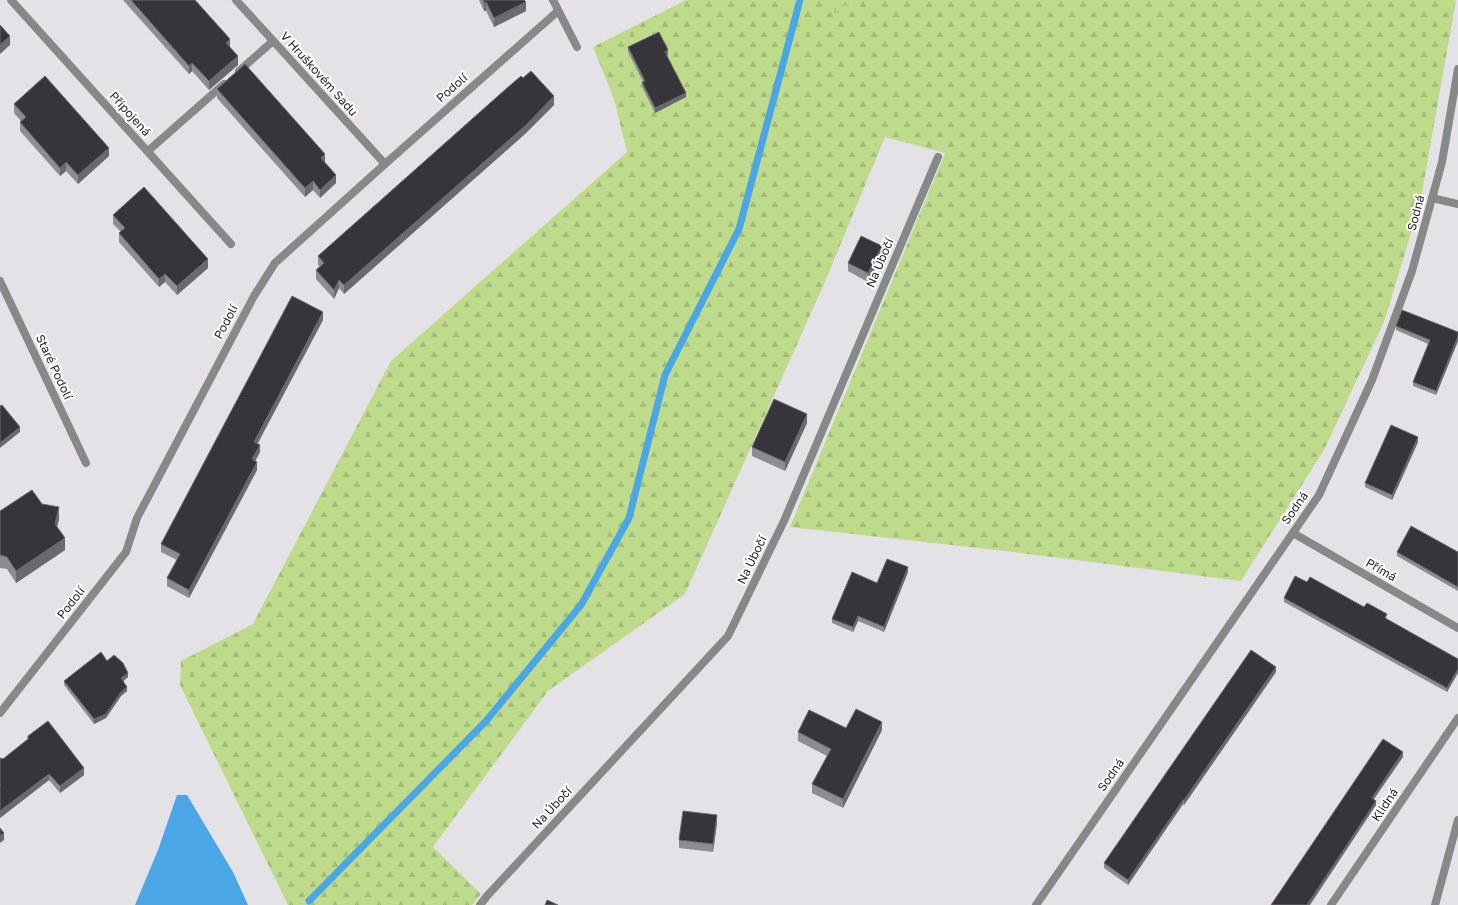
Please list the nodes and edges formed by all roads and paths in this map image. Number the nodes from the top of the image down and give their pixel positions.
1 (11, 0) edge
2 (236, 0) edge
3 (553, 0) edge
4 (558, 11) junction
5 (273, 41) junction
6 (577, 47) dead end
7 (1458, 69) edge
8 (148, 151) junction
9 (938, 157) dead end
10 (385, 164) junction
11 (1432, 198) junction
12 (1458, 204) edge
13 (231, 244) dead end
14 (0, 281) edge
15 (86, 463) dead end
16 (1293, 533) junction
17 (1458, 628) edge
18 (0, 713) edge
19 (1458, 718) edge
20 (1458, 820) edge
21 (480, 905) edge
22 (1036, 905) edge
23 (1331, 905) edge
24 (1435, 905) edge

1 - 8 street, Připojená
2 - 5 street, V Hruškovém Sadu
3 - 4 street
4 - 6 street
4 - 10 street, Podolí
5 - 8 street
5 - 10 street, V Hruškovém Sadu
7 - 11 street, Sodná
8 - 13 street, Připojená
9 - 21 street, Na Úbočí
10 - 18 street, Podolí
11 - 12 street
11 - 16 street, Sodná
14 - 15 street, Staré Podolí
16 - 17 street, Přímá
16 - 22 street, Sodná
19 - 23 street, Klidná
20 - 24 street

